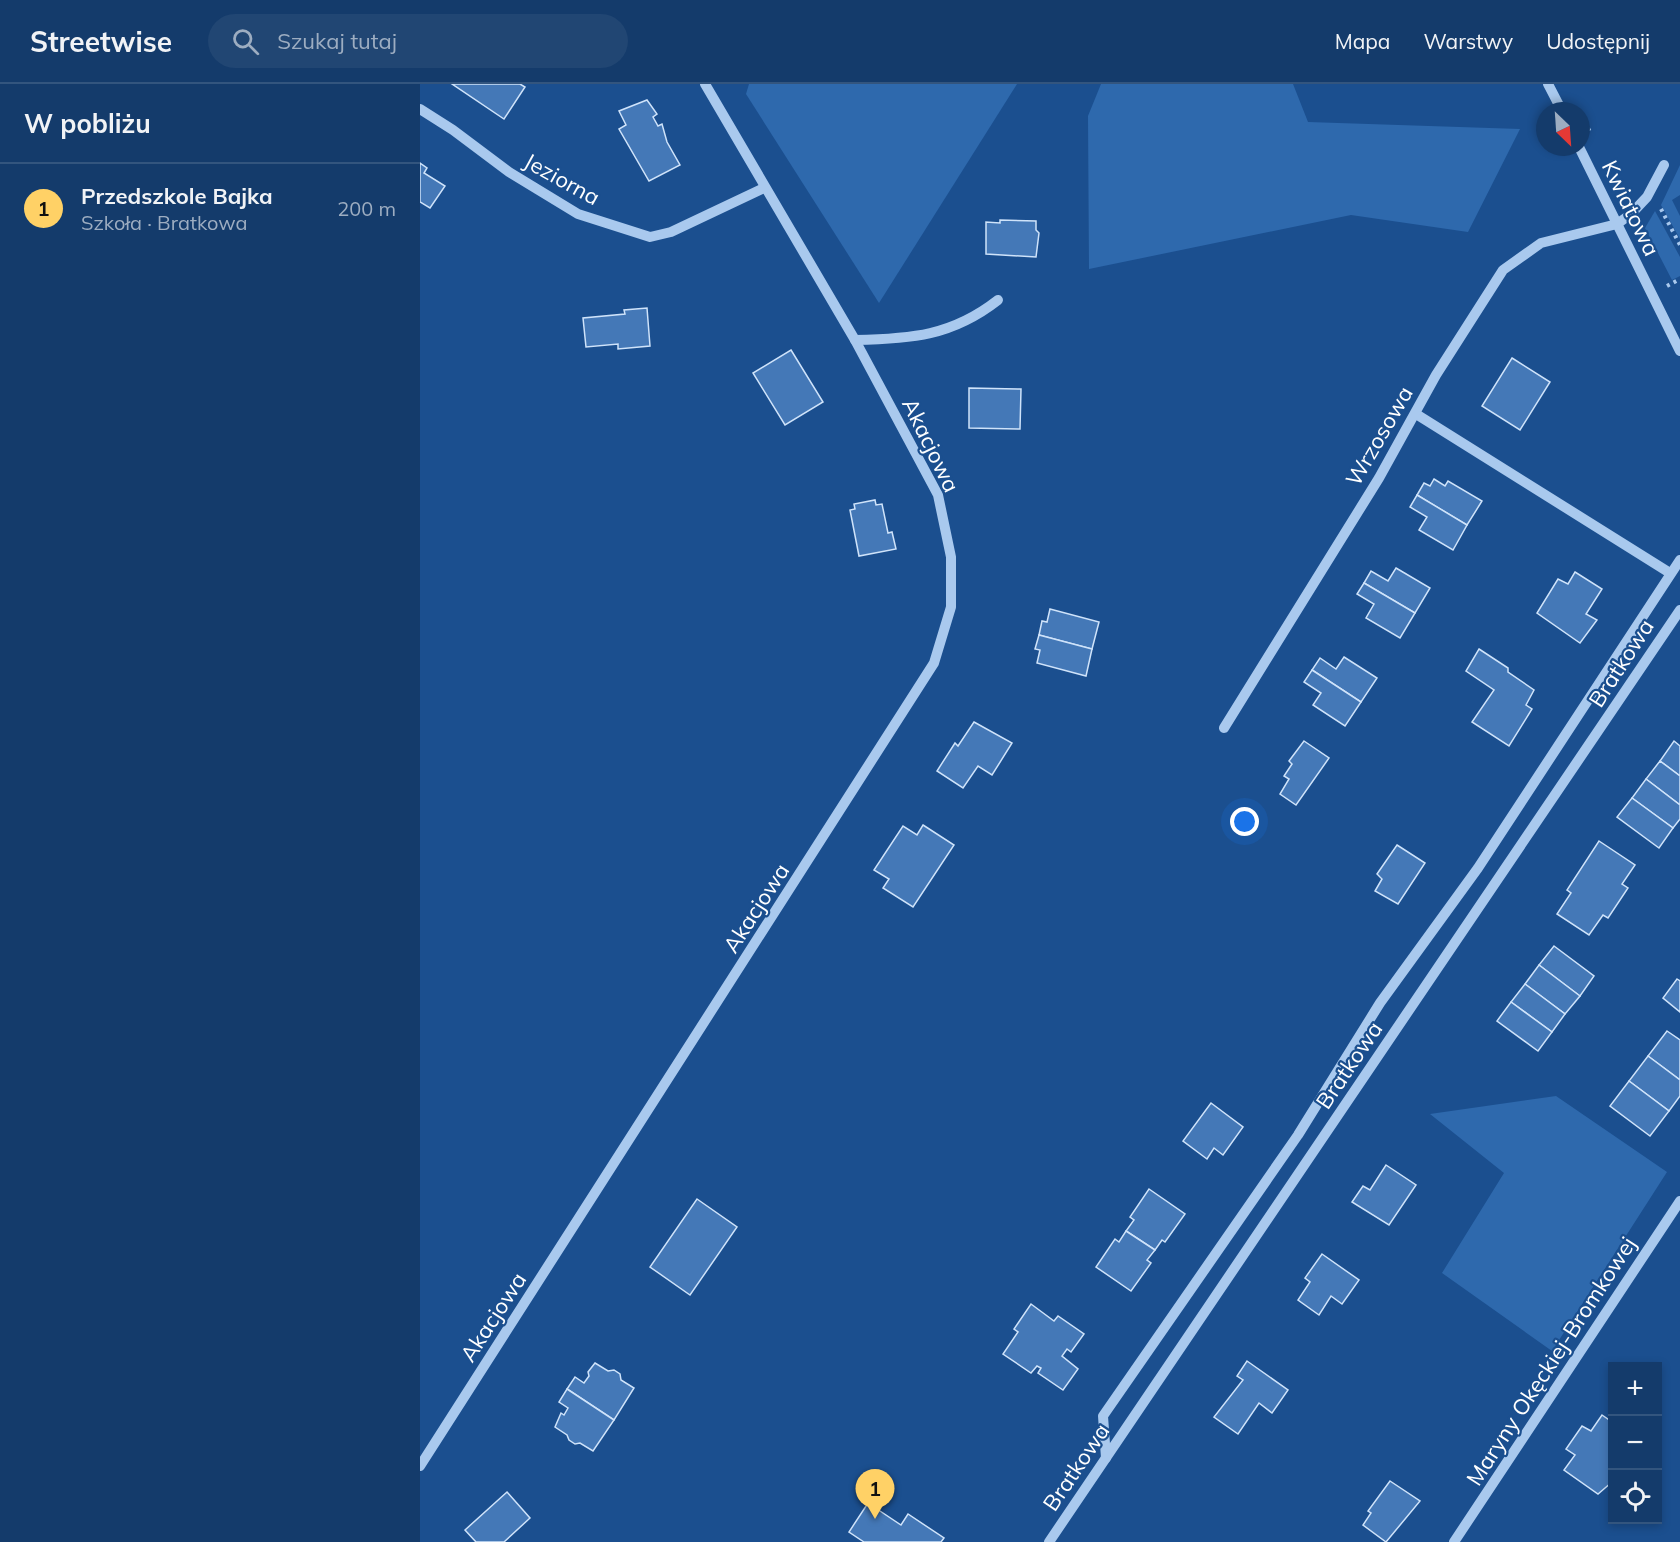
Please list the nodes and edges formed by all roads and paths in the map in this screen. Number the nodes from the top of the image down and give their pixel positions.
1 (705, 84) edge
2 (1548, 84) edge
3 (1557, 102) edge
4 (420, 110) edge
5 (1583, 156) edge
6 (1664, 165) dead end
7 (764, 188) junction
8 (1652, 211) dead end
9 (1617, 224) junction
10 (1680, 245) edge
11 (1680, 279) edge
12 (1665, 287) dead end
13 (998, 300) dead end
14 (855, 340) junction
15 (1680, 351) edge
16 (1416, 414) junction
17 (1680, 560) edge
18 (1670, 573) junction
19 (1680, 610) edge
20 (1224, 728) dead end
21 (1680, 1201) edge
22 (1106, 1458) junction
23 (420, 1466) edge
24 (1048, 1542) edge
25 (1454, 1542) edge

1 - 7 street, Akacjowa
2 - 3 street
4 - 7 street, Jeziorna
5 - 9 street, Kwiatowa
6 - 9 street
7 - 14 street, Akacjowa
8 - 10 path
9 - 15 street, Kwiatowa
9 - 16 street, Wrzosowa
11 - 12 path
13 - 14 street
14 - 23 street, Akacjowa
16 - 18 street
16 - 20 street, Wrzosowa
17 - 18 street
18 - 22 street
19 - 22 street, Bratkowa
21 - 25 street, Maryny Okęckiej-Bromkowej
22 - 24 street, Bratkowa

